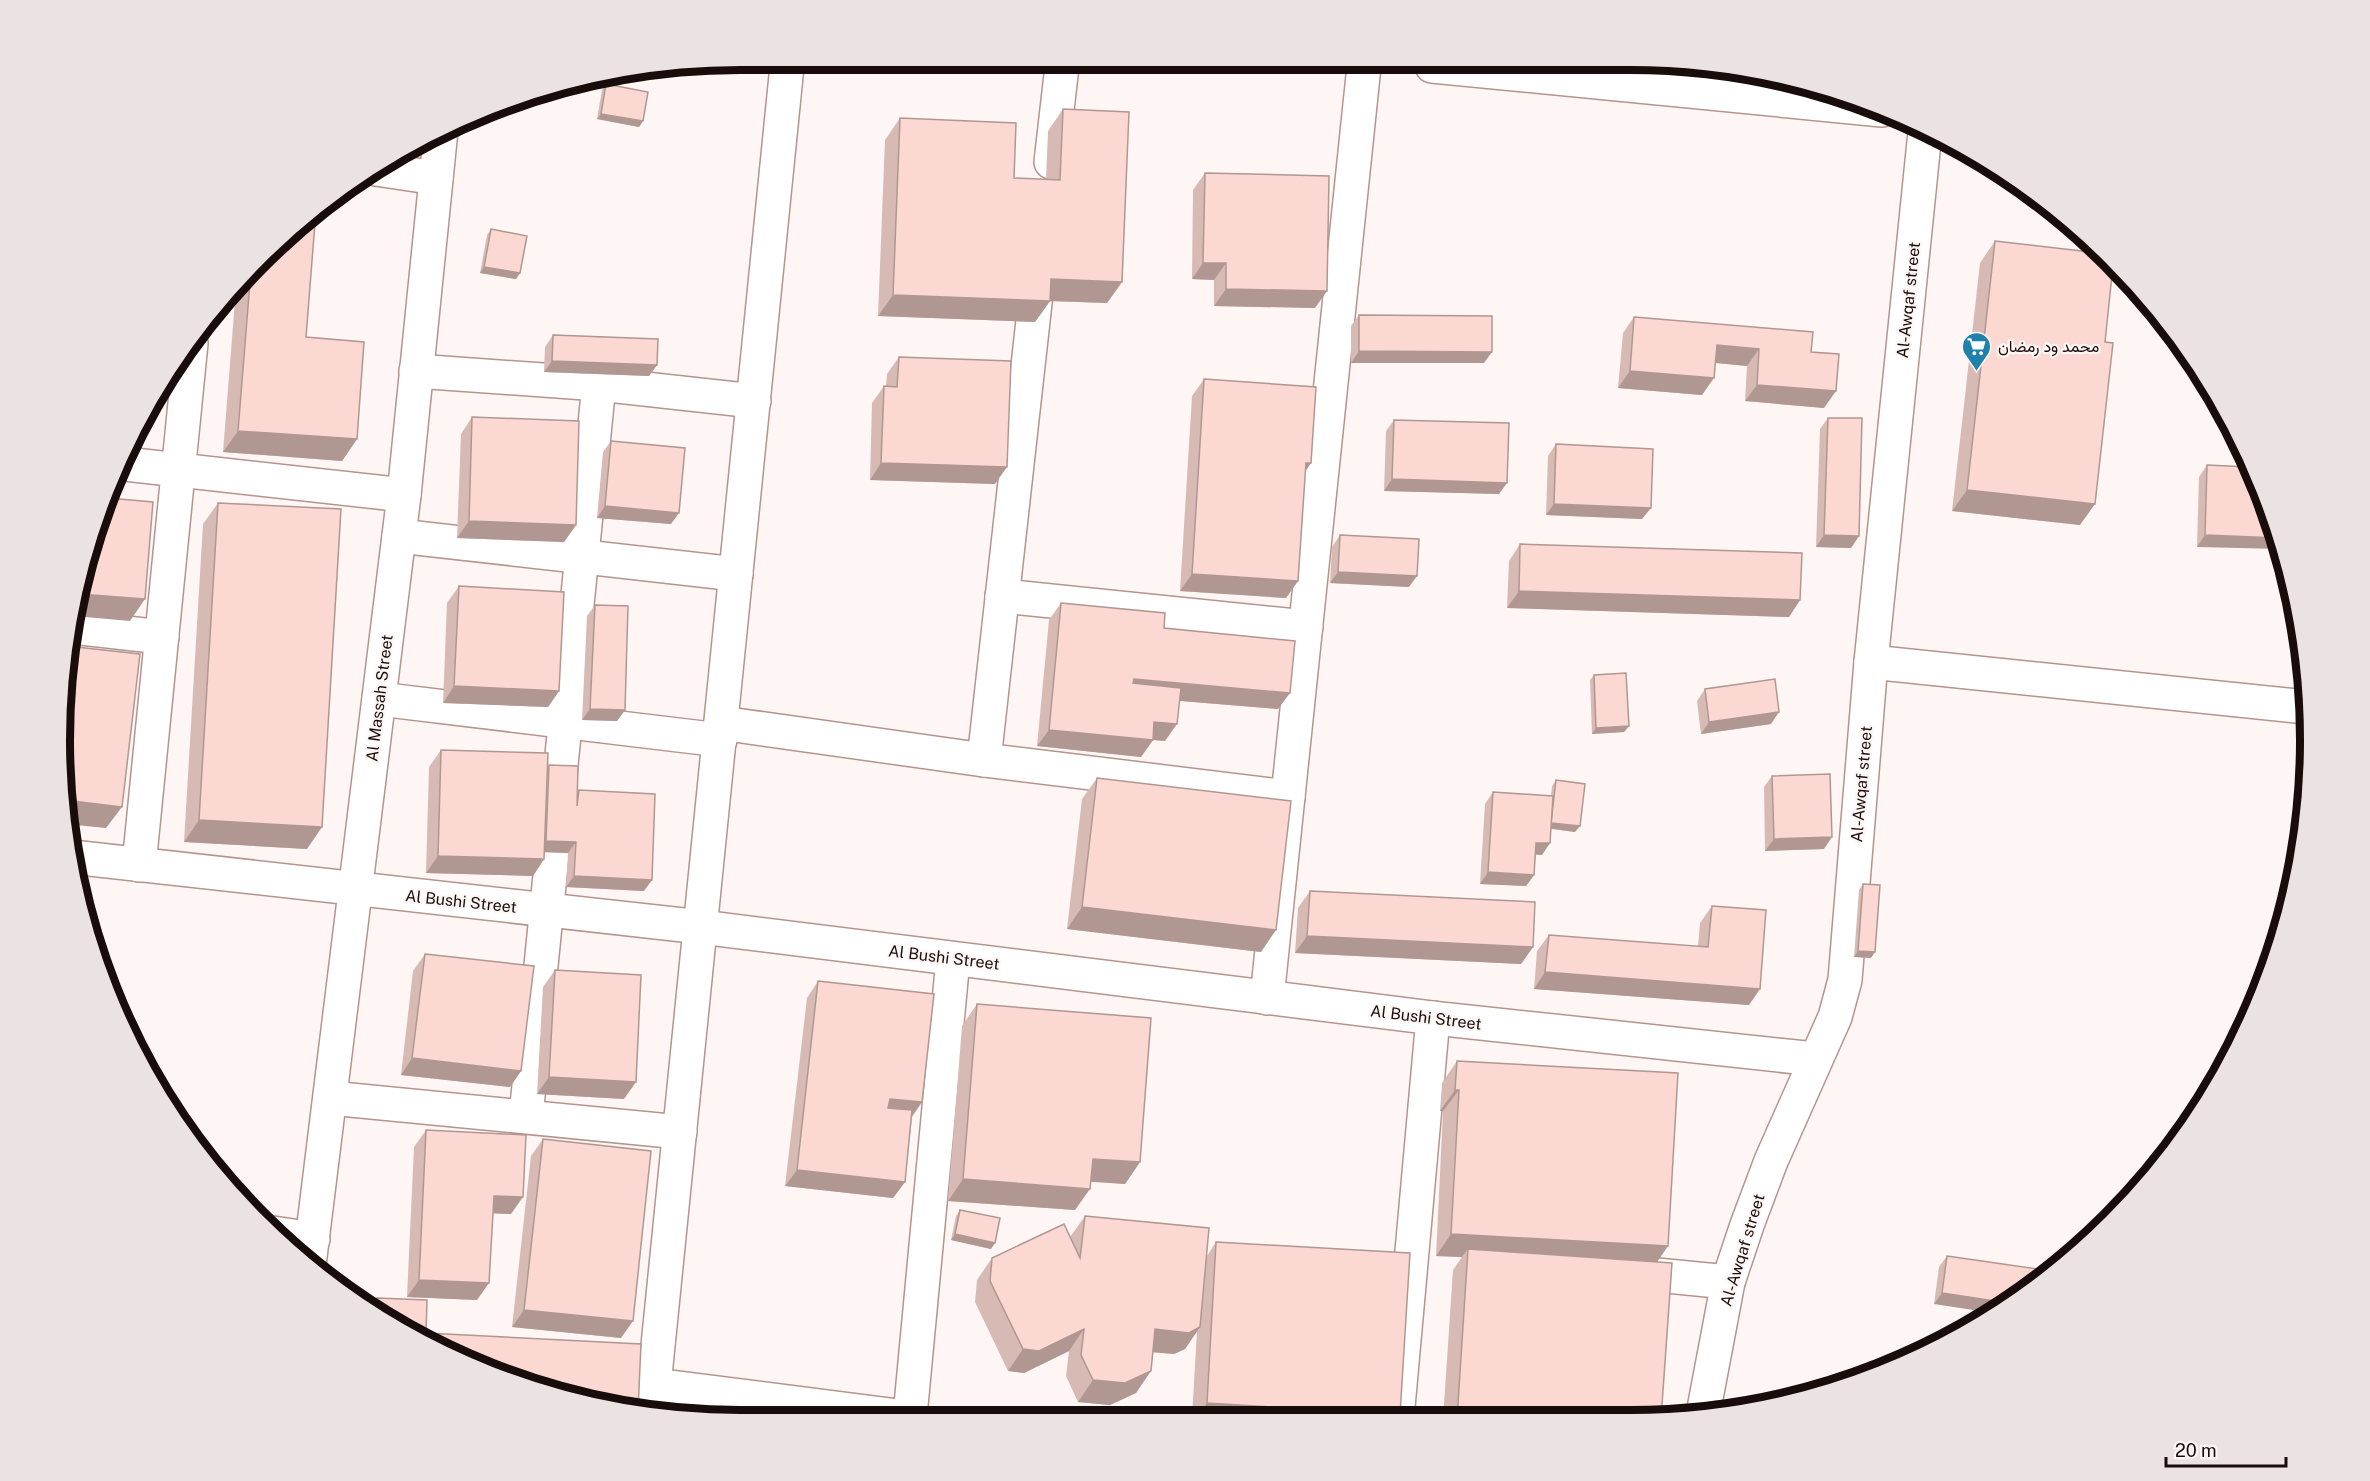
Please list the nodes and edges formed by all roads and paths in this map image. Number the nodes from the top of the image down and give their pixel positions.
1 (787, 70) edge
2 (1062, 70) edge
3 (1364, 70) edge
4 (1473, 70) edge
5 (1846, 107) edge
6 (1924, 139) edge
7 (440, 142) edge
8 (387, 171) edge
9 (436, 177) junction
10 (1047, 196) edge
11 (1042, 243) edge
12 (189, 359) edge
13 (416, 371) junction
14 (599, 384) junction
15 (754, 401) junction
16 (131, 465) edge
17 (179, 470) junction
18 (404, 495) junction
19 (399, 536) junction
20 (582, 555) junction
21 (736, 574) junction
22 (1002, 596) junction
23 (1306, 627) junction
24 (80, 628) edge
25 (162, 637) junction
26 (1871, 662) junction
27 (379, 699) junction
28 (2298, 706) edge
29 (566, 721) junction
30 (720, 731) junction
31 (984, 760) junction
32 (1288, 797) junction
33 (81, 858) edge
34 (139, 865) junction
35 (356, 890) junction
36 (548, 911) junction
37 (701, 927) junction
38 (953, 958) junction
39 (1267, 998) junction
40 (1432, 1018) junction
41 (1815, 1059) junction
42 (330, 1098) junction
43 (526, 1116) junction
44 (680, 1132) junction
45 (1412, 1251) junction
46 (311, 1252) edge
47 (1447, 1255) dead end
48 (1599, 1270) edge
49 (1728, 1282) junction
50 (653, 1400) edge
51 (1704, 1406) edge
52 (806, 1410) edge
53 (911, 1410) edge
54 (1398, 1410) edge

1 - 15 street
2 - 10 street
3 - 23 street
4 - 5 street
6 - 26 street, Al-Awqaf street
7 - 9 street, Al Massah Street
8 - 9 street
9 - 13 street, Al Massah Street
11 - 22 street
12 - 17 street
13 - 14 street
13 - 18 street, Al Massah Street
14 - 15 street
14 - 20 street
15 - 21 street
16 - 17 street
17 - 18 street
17 - 25 street
18 - 19 street, Al Massah Street
19 - 20 street
19 - 27 street, Al Massah Street
20 - 21 street
20 - 29 street
21 - 30 street
22 - 23 street
22 - 31 street
23 - 32 street
24 - 25 street
25 - 34 street
26 - 28 street
26 - 41 street, Al-Awqaf street
27 - 29 street
27 - 35 street, Al Massah Street
29 - 30 street
29 - 36 street
30 - 31 street
30 - 37 street
31 - 32 street
32 - 39 street
33 - 34 street, Al Bushi Street
34 - 35 street, Al Bushi Street
35 - 36 street, Al Bushi Street
35 - 42 street, Al Massah Street
36 - 37 street, Al Bushi Street
36 - 43 street
37 - 38 street, Al Bushi Street
37 - 44 street
38 - 39 street, Al Bushi Street
38 - 53 street
39 - 40 street, Al Bushi Street
40 - 41 street, Al Bushi Street
40 - 45 street
41 - 49 street, Al-Awqaf street
42 - 43 street
42 - 46 street, Al Massah Street
43 - 44 street
44 - 50 street
45 - 47 street
45 - 54 street
48 - 49 street
49 - 51 street, Al-Awqaf street
50 - 52 street

